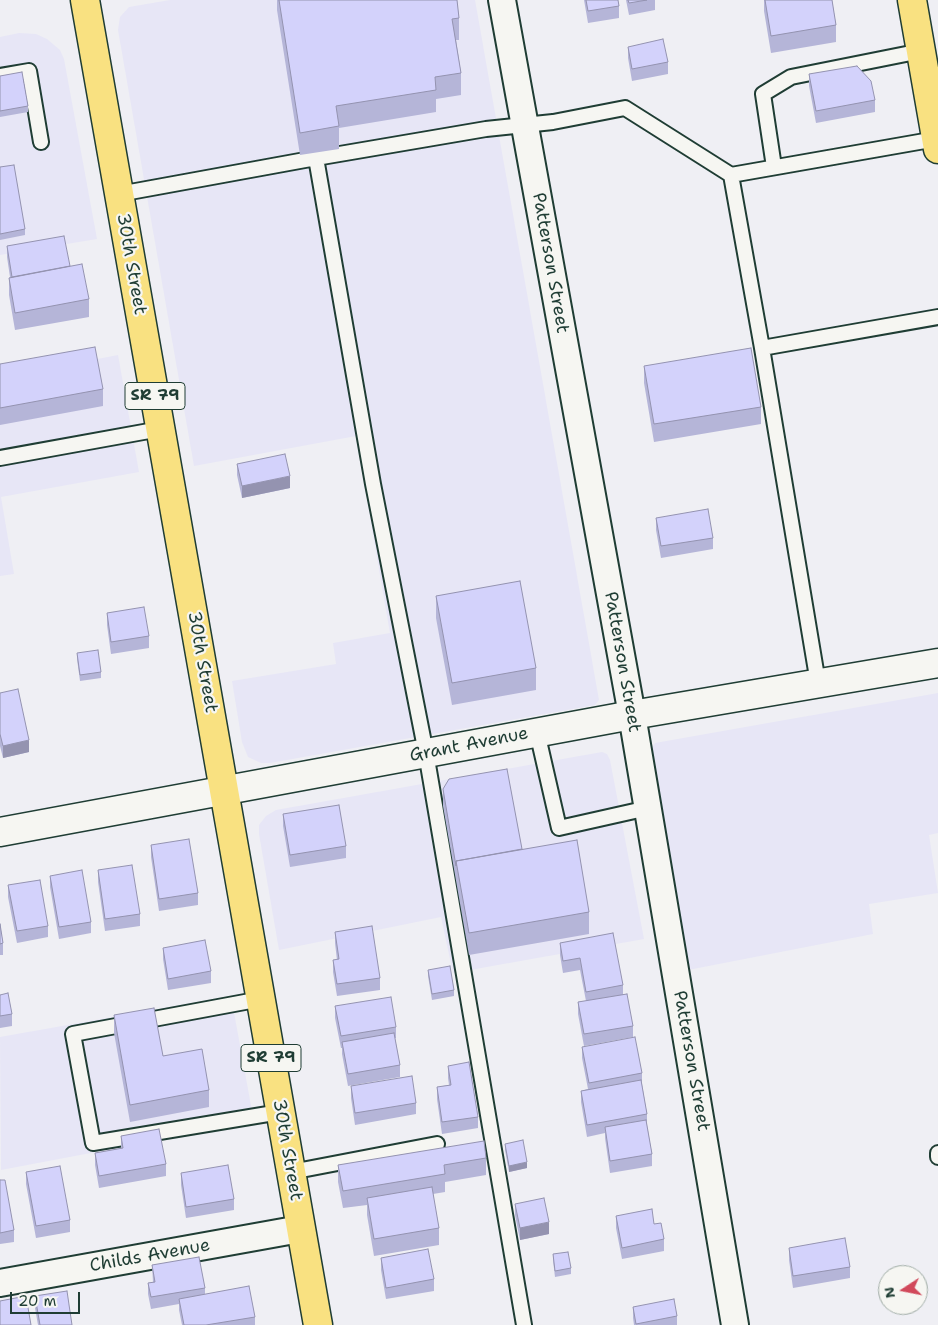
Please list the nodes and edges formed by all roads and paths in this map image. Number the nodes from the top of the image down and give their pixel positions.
1 (85, 0) edge
2 (502, 0) edge
3 (912, 0) edge
4 (921, 52) junction
5 (0, 76) edge
6 (525, 126) junction
7 (41, 142) dead end
8 (937, 144) edge
9 (316, 158) junction
10 (774, 167) junction
11 (732, 175) junction
12 (119, 194) junction
13 (938, 317) edge
14 (762, 348) junction
15 (160, 429) junction
16 (0, 458) edge
17 (938, 662) edge
18 (818, 683) junction
19 (632, 714) junction
20 (537, 732) junction
21 (426, 753) junction
22 (224, 791) junction
23 (648, 808) junction
24 (0, 832) edge
25 (260, 1000) junction
26 (280, 1112) junction
27 (437, 1144) dead end
28 (938, 1154) edge
29 (938, 1157) edge
30 (291, 1172) junction
31 (300, 1229) junction
32 (0, 1283) edge
33 (318, 1325) edge
34 (524, 1325) edge
35 (735, 1325) edge

1 - 12 main road, 30th Street / SR 79
2 - 6 street, Patterson Street
3 - 4 main road
4 - 8 main road
4 - 10 lane
5 - 7 lane
6 - 9 lane
6 - 11 lane
6 - 19 street, Patterson Street
8 - 10 lane
9 - 12 lane
9 - 21 lane
10 - 11 lane
11 - 14 lane
12 - 15 main road, 30th Street / SR 79
13 - 14 lane
14 - 18 lane
15 - 16 lane
15 - 22 main road, 30th Street / SR 79
17 - 18 street, Grant Avenue
18 - 19 street, Grant Avenue
19 - 20 street, Grant Avenue
19 - 23 street, Patterson Street
20 - 21 street, Grant Avenue
20 - 23 lane
21 - 22 street, Grant Avenue
21 - 34 lane
22 - 24 street, Grant Avenue
22 - 25 main road, 30th Street / SR 79
23 - 35 street, Patterson Street
25 - 26 main road, 30th Street / SR 79
25 - 26 lane
26 - 30 main road, 30th Street / SR 79
27 - 30 lane
28 - 29 lane
30 - 31 main road, 30th Street / SR 79
31 - 32 street, Childs Avenue
31 - 33 main road, 30th Street / SR 79

